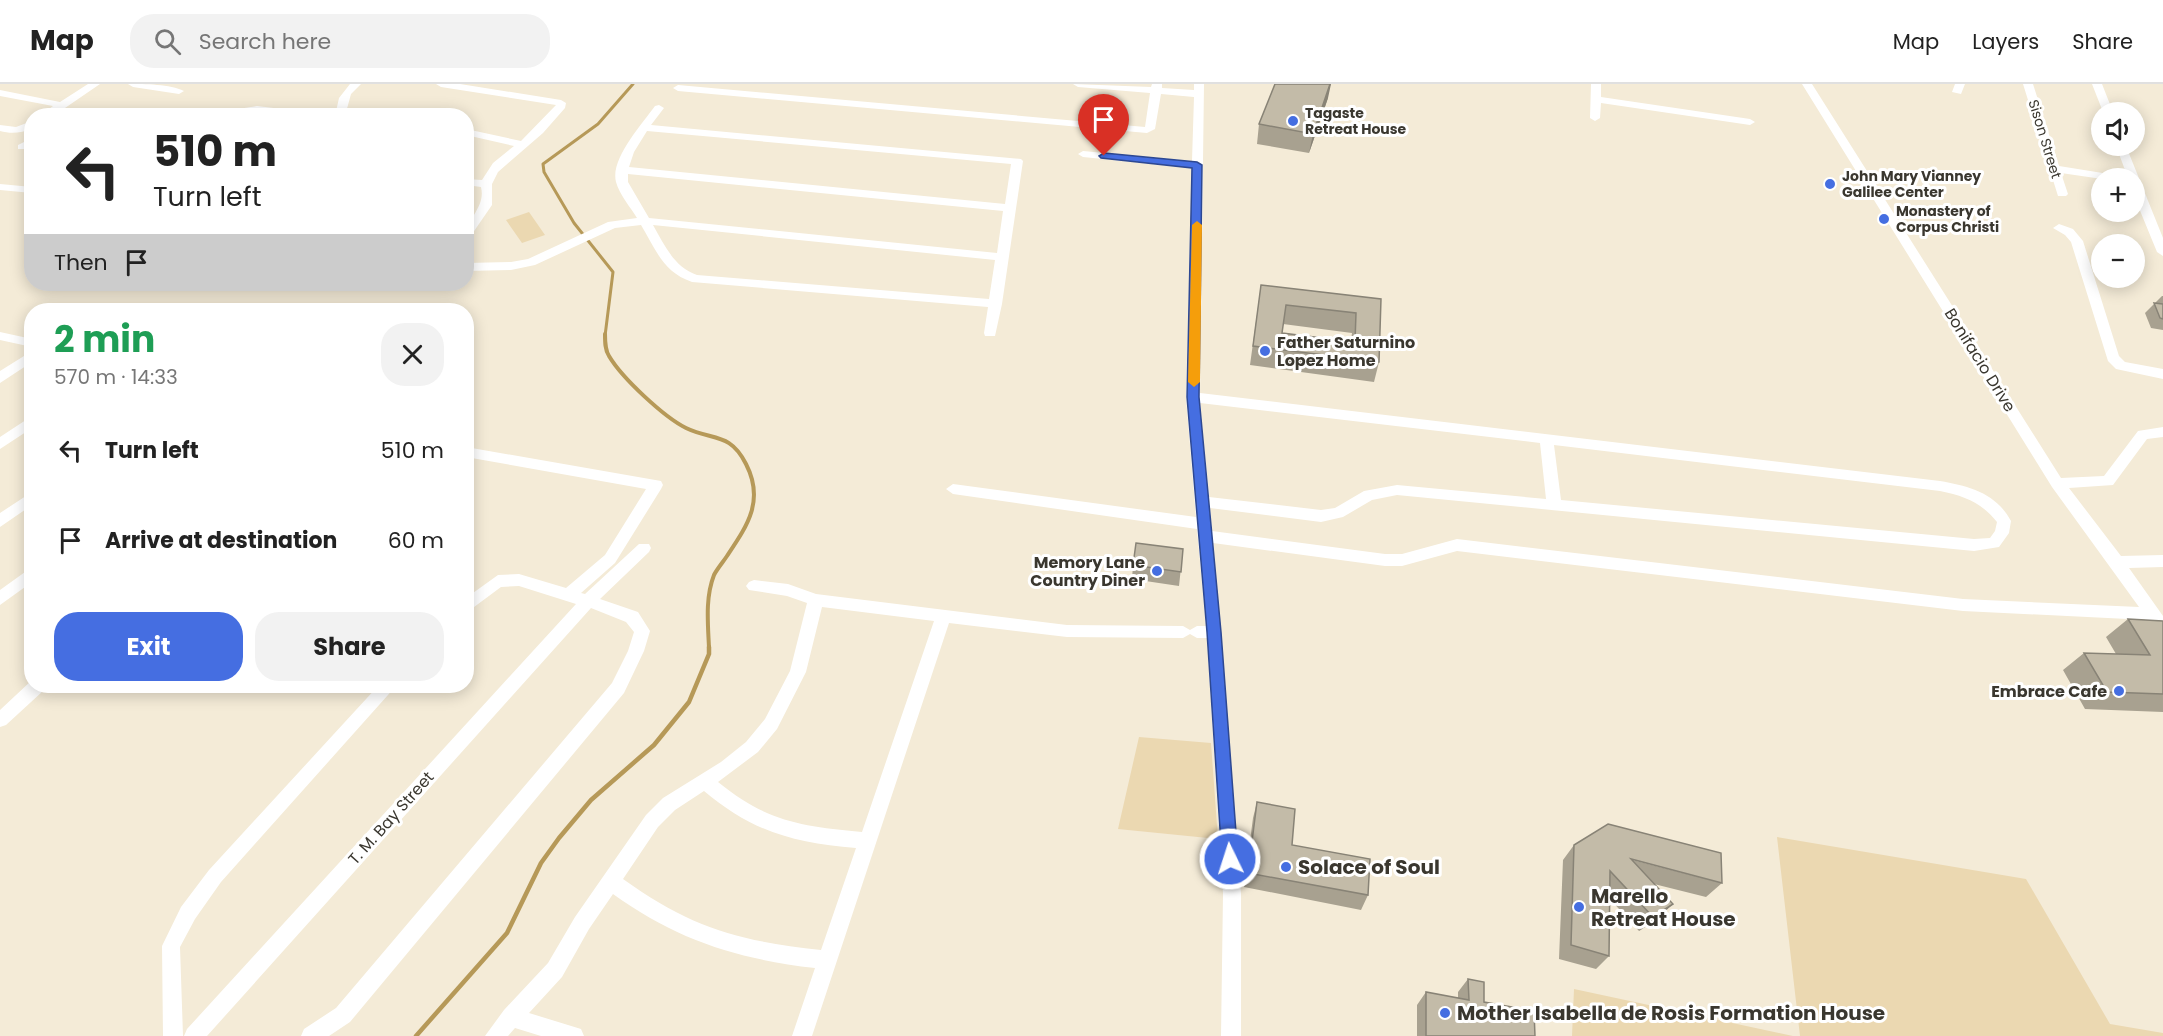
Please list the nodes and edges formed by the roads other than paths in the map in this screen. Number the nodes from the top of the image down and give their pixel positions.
1 (95, 84) edge
2 (134, 84) edge
3 (356, 84) edge
4 (441, 84) edge
5 (766, 84) edge
6 (1078, 84) edge
7 (1596, 84) edge
8 (1807, 84) edge
9 (2028, 84) edge
10 (2097, 84) edge
11 (1156, 87) edge
12 (678, 88) dead end
13 (1199, 89) edge
14 (179, 91) dead end
15 (0, 93) edge
16 (760, 95) junction
17 (1595, 99) junction
18 (2104, 102) edge
19 (59, 107) junction
20 (62, 108) edge
21 (341, 108) edge
22 (659, 108) dead end
23 (1594, 118) dead end
24 (1750, 122) dead end
25 (24, 128) edge
26 (645, 128) junction
27 (0, 129) edge
28 (474, 133) edge
29 (523, 145) junction
30 (1083, 154) dead end
31 (1197, 165) junction
32 (2055, 169) junction
33 (621, 170) junction
34 (2091, 174) edge
35 (474, 183) edge
36 (486, 184) junction
37 (0, 187) edge
38 (24, 189) edge
39 (2062, 195) dead end
40 (1009, 208) junction
41 (2145, 208) edge
42 (474, 215) edge
43 (2148, 215) junction
44 (2163, 217) edge
45 (644, 221) junction
46 (2059, 228) dead end
47 (2163, 252) edge
48 (1001, 257) junction
49 (474, 267) edge
50 (996, 304) junction
51 (990, 333) dead end
52 (0, 336) edge
53 (24, 341) edge
54 (24, 361) edge
55 (2163, 374) edge
56 (0, 378) edge
57 (1193, 397) junction
58 (24, 427) edge
59 (2163, 432) edge
60 (1546, 439) junction
61 (0, 444) edge
62 (474, 453) edge
63 (2057, 483) junction
64 (953, 489) dead end
65 (1201, 501) junction
66 (24, 503) edge
67 (1554, 504) junction
68 (0, 521) edge
69 (1204, 530) junction
70 (644, 549) dead end
71 (2163, 561) edge
72 (2117, 562) junction
73 (24, 579) edge
74 (754, 586) dead end
75 (568, 595) junction
76 (0, 598) edge
77 (816, 600) junction
78 (474, 601) edge
79 (588, 601) junction
80 (2152, 614) junction
81 (943, 616) junction
82 (2163, 629) edge
83 (1198, 632) junction
84 (29, 693) edge
85 (382, 693) edge
86 (0, 720) edge
87 (705, 782) junction
88 (868, 841) junction
89 (610, 881) junction
90 (828, 960) junction
91 (511, 1017) junction
92 (173, 1036) edge
93 (194, 1036) edge
94 (311, 1036) edge
95 (495, 1036) edge
96 (574, 1036) edge
97 (802, 1036) edge
98 (1231, 1036) edge

1 - 19 street
2 - 14 street
3 - 21 street
4 - 29 street
5 - 16 street
6 - 11 street
7 - 17 street
8 - 63 street, Bonifacio Drive
9 - 32 street, Sison Street
10 - 18 street
11 - 13 street
11 - 16 street
12 - 16 street
13 - 31 street
15 - 19 street
17 - 23 street
17 - 24 street
19 - 20 street
22 - 26 street
25 - 27 street
26 - 33 street
26 - 40 street
28 - 29 street
29 - 36 street
30 - 31 street
31 - 57 street
32 - 34 street
32 - 39 street, Sison Street
33 - 40 street
33 - 45 street
35 - 36 street
36 - 42 street
37 - 38 street
40 - 48 street
41 - 43 street
43 - 44 street
43 - 47 street
45 - 48 street
45 - 49 street
45 - 50 street
46 - 55 street
48 - 50 street
50 - 51 street
52 - 53 street
54 - 56 street
57 - 60 street
57 - 65 street
58 - 61 street
59 - 63 street
60 - 67 street
60 - 67 street
62 - 75 street
63 - 72 street, Bonifacio Drive
64 - 69 street
65 - 67 street
65 - 69 street
66 - 68 street
69 - 80 street
69 - 83 street
70 - 79 street, T. M. Bay Street
71 - 72 street
72 - 80 street, Bonifacio Drive
73 - 76 street
74 - 77 street
75 - 78 street
75 - 79 street
77 - 81 street
77 - 87 street
79 - 93 street, T. M. Bay Street
79 - 94 street
80 - 82 street, Bonifacio Drive
81 - 83 street
81 - 88 street
83 - 98 street
84 - 86 street
85 - 92 street
87 - 88 street
87 - 89 street
88 - 90 street
89 - 90 street
89 - 91 street
90 - 97 street
91 - 95 street
91 - 96 street

